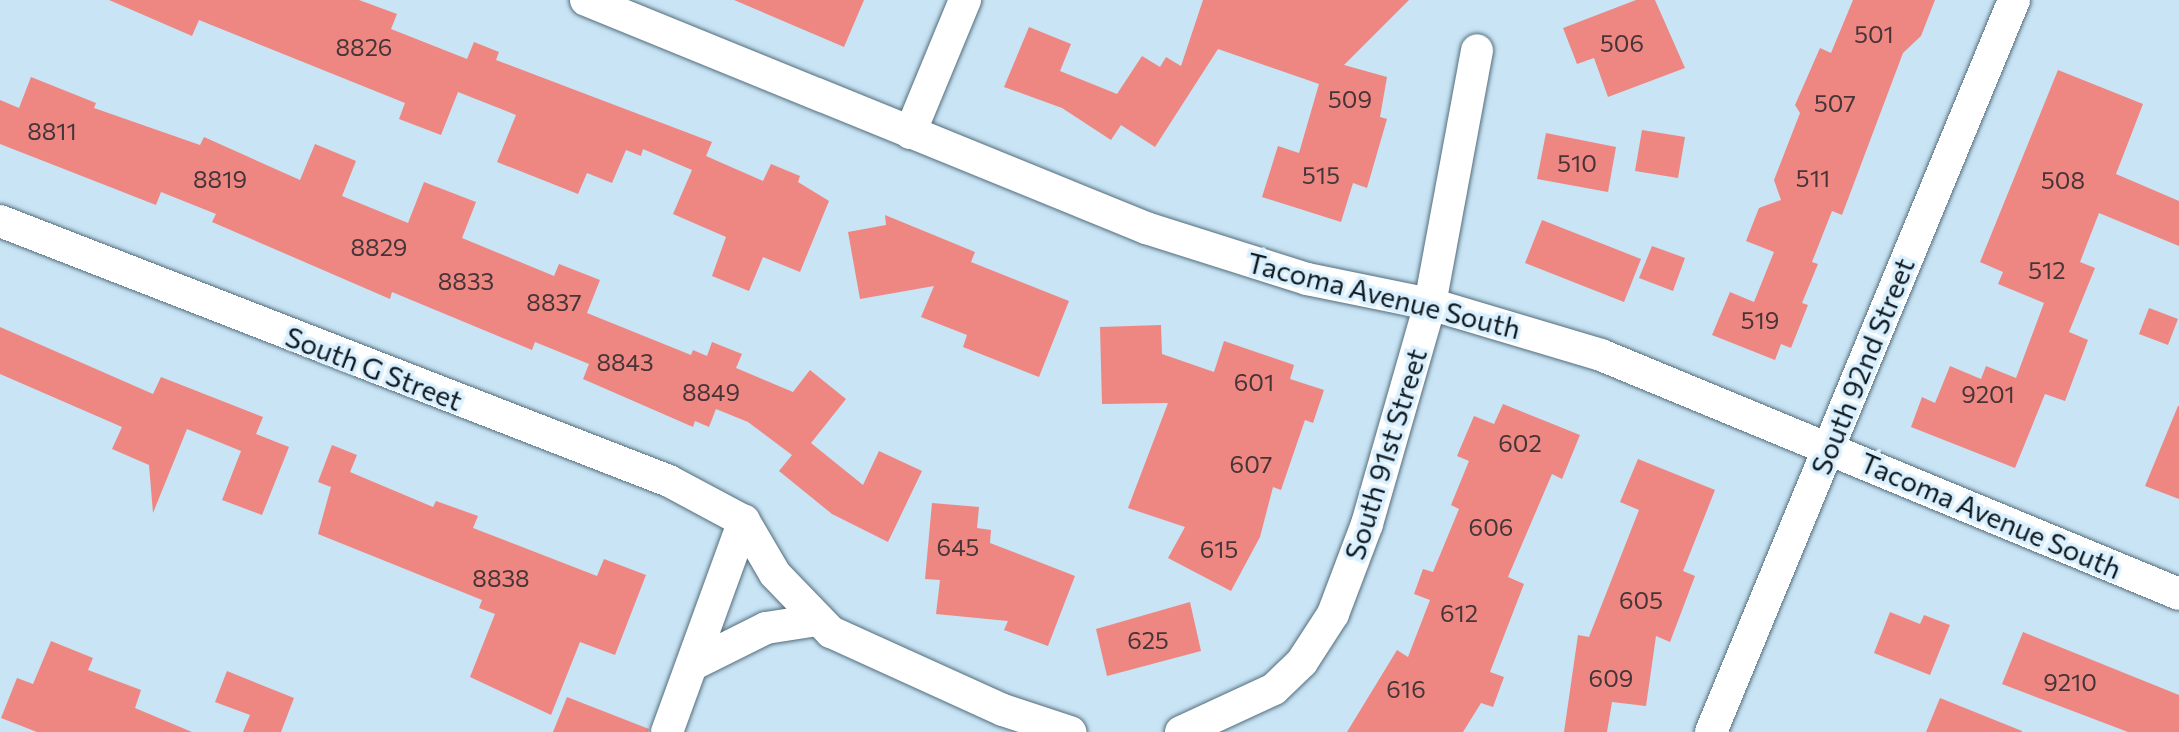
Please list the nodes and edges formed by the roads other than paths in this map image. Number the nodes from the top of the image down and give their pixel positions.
1 (586, 0) edge
2 (965, 0) edge
3 (2014, 0) edge
4 (1477, 50) dead end
5 (910, 133) junction
6 (0, 221) edge
7 (1430, 304) junction
8 (1829, 447) junction
9 (744, 521) junction
10 (2179, 594) edge
11 (817, 620) junction
12 (696, 663) junction
13 (667, 732) edge
14 (1070, 732) edge
15 (1181, 732) edge
16 (1711, 732) edge

1 - 5 street, Tacoma Avenue South
2 - 5 street
3 - 8 street, South 92nd Street
4 - 7 street, South 91st Street
5 - 7 street, Tacoma Avenue South
6 - 9 street, South G Street
7 - 8 street, Tacoma Avenue South
7 - 15 street, South 91st Street
8 - 10 street, Tacoma Avenue South
8 - 16 street, South 92nd Street
9 - 11 street
9 - 12 street
11 - 12 street
11 - 14 street
12 - 13 street

